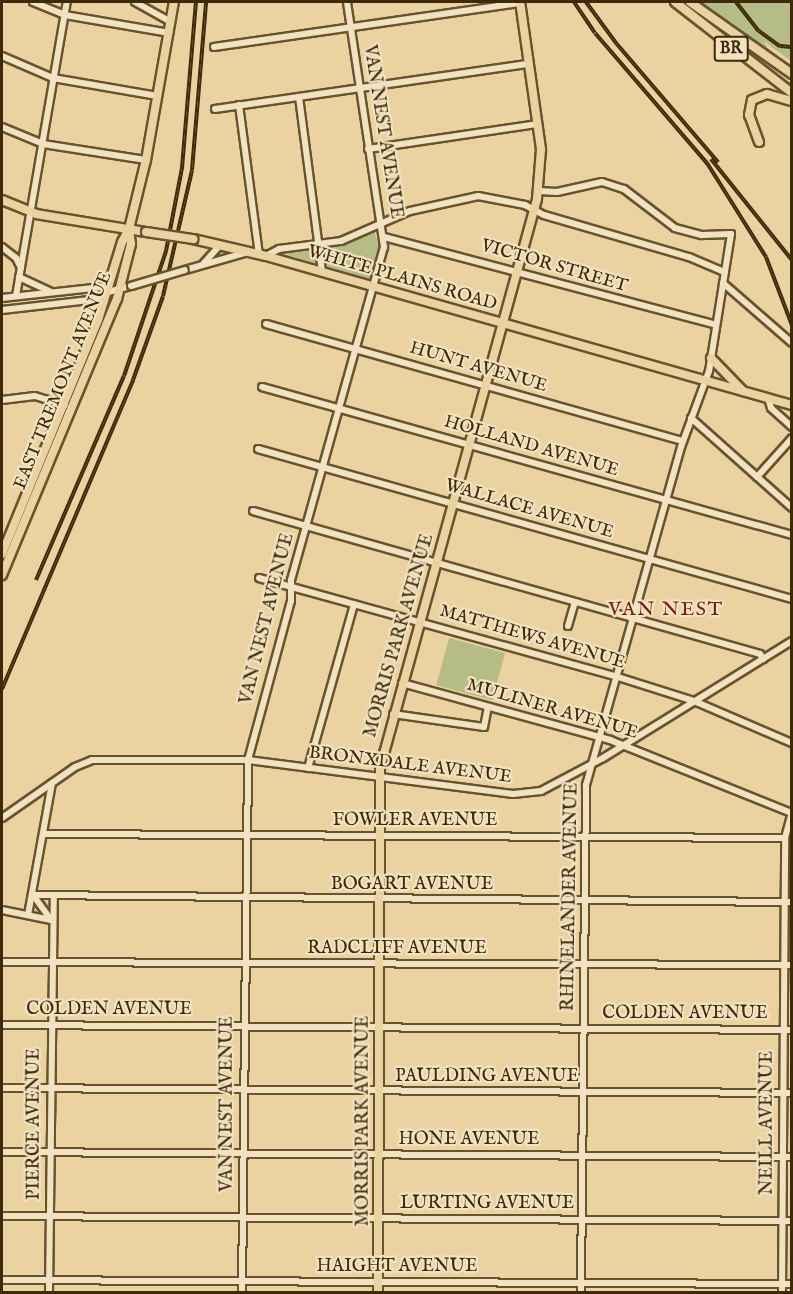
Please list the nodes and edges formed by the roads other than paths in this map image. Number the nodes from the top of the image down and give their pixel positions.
1 (33, 2) edge
2 (67, 2) edge
3 (135, 2) edge
4 (174, 2) edge
5 (347, 2) edge
6 (520, 2) edge
7 (675, 2) edge
8 (690, 2) edge
9 (65, 15) junction
10 (171, 21) junction
11 (351, 28) junction
12 (170, 33) junction
13 (214, 47) dead end
14 (2, 56) edge
15 (530, 64) junction
16 (792, 74) edge
17 (53, 78) junction
18 (360, 88) junction
19 (792, 93) edge
20 (158, 96) junction
21 (299, 97) junction
22 (792, 101) edge
23 (238, 105) junction
24 (215, 109) dead end
25 (538, 124) junction
26 (2, 127) edge
27 (759, 142) dead end
28 (43, 144) junction
29 (368, 149) junction
30 (146, 160) junction
31 (538, 191) junction
32 (2, 200) edge
33 (535, 210) junction
34 (30, 212) junction
35 (380, 224) junction
36 (129, 229) junction
37 (384, 237) junction
38 (320, 244) junction
39 (220, 245) junction
40 (2, 247) edge
41 (249, 252) junction
42 (263, 255) junction
43 (202, 264) junction
44 (21, 268) junction
45 (322, 272) junction
46 (518, 272) junction
47 (725, 272) junction
48 (19, 278) junction
49 (723, 284) junction
50 (374, 287) junction
51 (120, 288) junction
52 (108, 292) junction
53 (52, 293) junction
54 (16, 296) junction
55 (2, 298) edge
56 (2, 310) edge
57 (503, 323) junction
58 (266, 324) dead end
59 (716, 325) junction
60 (792, 343) edge
61 (356, 349) junction
62 (711, 358) junction
63 (706, 380) junction
64 (486, 386) junction
65 (262, 387) dead end
66 (743, 391) junction
67 (768, 398) junction
68 (2, 400) edge
69 (792, 405) edge
70 (67, 406) junction
71 (339, 408) junction
72 (691, 418) junction
73 (792, 427) edge
74 (792, 438) edge
75 (682, 441) junction
76 (469, 445) junction
77 (258, 449) dead end
78 (323, 467) junction
79 (757, 477) junction
80 (666, 500) junction
81 (453, 504) junction
82 (792, 508) edge
83 (253, 511) dead end
84 (306, 526) junction
85 (14, 535) junction
86 (792, 535) edge
87 (2, 554) edge
88 (649, 559) junction
89 (436, 562) junction
90 (2, 572) edge
91 (259, 578) dead end
92 (291, 586) junction
93 (792, 599) edge
94 (575, 602) junction
95 (354, 604) junction
96 (633, 618) junction
97 (419, 622) junction
98 (568, 626) dead end
99 (792, 641) edge
100 (763, 659) junction
101 (618, 677) junction
102 (402, 683) junction
103 (694, 701) junction
104 (488, 707) junction
105 (393, 714) junction
106 (600, 738) junction
107 (792, 743) edge
108 (625, 745) junction
109 (248, 760) junction
110 (592, 765) junction
111 (308, 768) junction
112 (380, 778) junction
113 (52, 783) junction
114 (791, 812) edge
115 (2, 818) edge
116 (45, 834) junction
117 (244, 835) junction
118 (380, 836) junction
119 (584, 837) junction
120 (785, 838) junction
121 (785, 886) junction
122 (792, 891) edge
123 (33, 895) junction
124 (54, 898) junction
125 (244, 899) junction
126 (380, 900) junction
127 (584, 901) junction
128 (788, 902) edge
129 (2, 910) edge
130 (28, 915) junction
131 (51, 920) junction
132 (2, 962) edge
133 (51, 962) junction
134 (244, 963) junction
135 (380, 963) junction
136 (583, 964) junction
137 (788, 966) edge
138 (2, 1025) edge
139 (51, 1025) junction
140 (244, 1026) junction
141 (379, 1027) junction
142 (583, 1028) junction
143 (784, 1030) junction
144 (792, 1030) edge
145 (2, 1088) edge
146 (51, 1089) junction
147 (243, 1090) junction
148 (379, 1091) junction
149 (582, 1092) junction
150 (783, 1093) junction
151 (792, 1093) edge
152 (2, 1152) edge
153 (50, 1153) junction
154 (243, 1154) junction
155 (379, 1155) junction
156 (582, 1156) junction
157 (783, 1157) junction
158 (792, 1157) edge
159 (2, 1216) edge
160 (50, 1216) junction
161 (243, 1218) junction
162 (378, 1218) junction
163 (582, 1220) junction
164 (783, 1221) junction
165 (792, 1221) edge
166 (2, 1280) edge
167 (50, 1280) junction
168 (242, 1281) junction
169 (378, 1282) junction
170 (581, 1283) junction
171 (782, 1284) junction
172 (792, 1284) edge
173 (49, 1293) edge
174 (242, 1293) edge
175 (378, 1293) edge
176 (581, 1293) edge
177 (782, 1293) edge

1 - 9 street
2 - 9 street
3 - 10 street
4 - 10 main road, EAST TREMONT AVENUE
5 - 11 street, VAN NEST AVENUE
6 - 11 street
6 - 15 main road, MORRIS PARK AVENUE
7 - 19 highway, BR
8 - 16 highway, BR
9 - 12 street
9 - 17 street
10 - 12 main road, EAST TREMONT AVENUE
11 - 13 street
11 - 18 street, VAN NEST AVENUE
12 - 20 main road, EAST TREMONT AVENUE
14 - 17 street
15 - 18 street
15 - 25 main road, MORRIS PARK AVENUE
17 - 20 street
17 - 28 street
18 - 21 street
18 - 29 street, VAN NEST AVENUE
20 - 30 main road, EAST TREMONT AVENUE
21 - 23 street
21 - 38 street
22 - 27 highway
23 - 24 street
23 - 42 street
25 - 29 street
25 - 31 main road, MORRIS PARK AVENUE
26 - 28 street
28 - 30 street
28 - 34 street
29 - 35 street, VAN NEST AVENUE
30 - 36 main road, EAST TREMONT AVENUE
31 - 33 main road, MORRIS PARK AVENUE
31 - 47 street, RHINELANDER AVENUE
32 - 34 main road, WHITE PLAINS ROAD
33 - 35 street
33 - 46 main road, MORRIS PARK AVENUE
33 - 47 street
34 - 36 main road, WHITE PLAINS ROAD
34 - 44 street
35 - 37 street, VAN NEST AVENUE
35 - 38 street
36 - 39 main road, WHITE PLAINS ROAD, bridge
36 - 51 main road, EAST TREMONT AVENUE
36 - 52 main road, EAST TREMONT AVENUE
37 - 46 street, VICTOR STREET
37 - 50 street, VAN NEST AVENUE
38 - 42 street
38 - 45 street
39 - 41 main road, WHITE PLAINS ROAD
39 - 43 street
40 - 44 street
41 - 42 main road, WHITE PLAINS ROAD
41 - 43 street
42 - 45 main road, WHITE PLAINS ROAD
43 - 51 street, bridge
44 - 48 street
45 - 50 main road, WHITE PLAINS ROAD
46 - 57 main road, MORRIS PARK AVENUE
46 - 59 street, VICTOR STREET
47 - 49 street, RHINELANDER AVENUE
48 - 53 street
48 - 54 street
49 - 59 street, RHINELANDER AVENUE
49 - 60 street
50 - 57 main road, WHITE PLAINS ROAD
50 - 61 street, VAN NEST AVENUE
51 - 52 street
51 - 70 main road, EAST TREMONT AVENUE
52 - 53 street
52 - 56 street
52 - 70 main road, EAST TREMONT AVENUE
53 - 54 street
54 - 55 street
57 - 63 main road, WHITE PLAINS ROAD
57 - 64 main road, MORRIS PARK AVENUE
58 - 61 street, HUNT AVENUE
59 - 62 street, RHINELANDER AVENUE
61 - 64 street, HUNT AVENUE
61 - 71 street, VAN NEST AVENUE
62 - 63 street, RHINELANDER AVENUE
62 - 66 main road
63 - 66 main road, WHITE PLAINS ROAD
63 - 72 street, RHINELANDER AVENUE
64 - 75 street, HUNT AVENUE
64 - 76 main road, MORRIS PARK AVENUE
65 - 71 street, HOLLAND AVENUE
66 - 67 main road, WHITE PLAINS ROAD
67 - 69 main road, WHITE PLAINS ROAD
67 - 73 street
68 - 70 street
70 - 85 main road, EAST TREMONT AVENUE
71 - 76 street, HOLLAND AVENUE
71 - 78 street, VAN NEST AVENUE
72 - 75 street, RHINELANDER AVENUE
72 - 79 street
74 - 79 street
75 - 80 street, RHINELANDER AVENUE
76 - 80 street, HOLLAND AVENUE
76 - 81 main road, MORRIS PARK AVENUE
77 - 78 street, WALLACE AVENUE
78 - 81 street, WALLACE AVENUE
78 - 84 street, VAN NEST AVENUE
79 - 82 street
80 - 86 street, HOLLAND AVENUE
80 - 88 street, RHINELANDER AVENUE
81 - 88 street, WALLACE AVENUE
81 - 89 main road, MORRIS PARK AVENUE
83 - 84 street
84 - 89 street
84 - 92 street, VAN NEST AVENUE
85 - 87 main road, EAST TREMONT AVENUE
85 - 90 main road, EAST TREMONT AVENUE
88 - 93 street, WALLACE AVENUE
88 - 96 street, RHINELANDER AVENUE
89 - 94 street
89 - 97 main road, MORRIS PARK AVENUE
91 - 92 street, MATTHEWS AVENUE
92 - 95 street, MATTHEWS AVENUE
92 - 109 street, VAN NEST AVENUE
94 - 96 street
94 - 98 street
95 - 97 street, MATTHEWS AVENUE
95 - 111 street
96 - 100 street
96 - 101 street, RHINELANDER AVENUE
97 - 101 street, MATTHEWS AVENUE
97 - 102 main road, MORRIS PARK AVENUE
99 - 100 street, BRONXDALE AVENUE
100 - 103 street, BRONXDALE AVENUE
101 - 103 street, MATTHEWS AVENUE
101 - 106 street, RHINELANDER AVENUE
102 - 104 street, MULINER AVENUE
102 - 105 main road, MORRIS PARK AVENUE
103 - 107 street, MATTHEWS AVENUE
103 - 108 street, BRONXDALE AVENUE
104 - 105 street
104 - 106 street, MULINER AVENUE
105 - 112 main road, MORRIS PARK AVENUE
106 - 108 street, MULINER AVENUE
106 - 110 street, RHINELANDER AVENUE
108 - 110 street, BRONXDALE AVENUE
108 - 114 street, MULINER AVENUE
109 - 111 street, BRONXDALE AVENUE
109 - 113 street, BRONXDALE AVENUE
109 - 117 street, VAN NEST AVENUE
110 - 112 street, BRONXDALE AVENUE
110 - 119 street, RHINELANDER AVENUE
111 - 112 street, BRONXDALE AVENUE
112 - 118 main road, MORRIS PARK AVENUE
113 - 115 street, BRONXDALE AVENUE
113 - 116 street
114 - 120 street, NEILL AVENUE
116 - 117 street, FOWLER AVENUE
116 - 123 street
117 - 118 street, FOWLER AVENUE
117 - 125 street, VAN NEST AVENUE
118 - 119 street, FOWLER AVENUE
118 - 126 main road, MORRIS PARK AVENUE
119 - 120 street, FOWLER AVENUE
119 - 127 street, RHINELANDER AVENUE
120 - 121 street, NEILL AVENUE
121 - 122 street
121 - 128 street, NEILL AVENUE
123 - 124 street, BOGART AVENUE
123 - 130 street
123 - 131 street
124 - 125 street, BOGART AVENUE
124 - 131 street, PIERCE AVENUE
125 - 126 street, BOGART AVENUE
125 - 134 street, VAN NEST AVENUE
126 - 127 street, BOGART AVENUE
126 - 135 main road, MORRIS PARK AVENUE
127 - 128 street, BOGART AVENUE
127 - 136 street, RHINELANDER AVENUE
128 - 137 street, NEILL AVENUE
129 - 130 street
130 - 131 street
131 - 133 street, PIERCE AVENUE
132 - 133 street, RADCLIFF AVENUE
133 - 134 street, RADCLIFF AVENUE
133 - 139 street, PIERCE AVENUE
134 - 135 street, RADCLIFF AVENUE
134 - 140 street, VAN NEST AVENUE
135 - 136 street, RADCLIFF AVENUE
135 - 141 main road, MORRIS PARK AVENUE
136 - 137 street, RADCLIFF AVENUE
136 - 142 street, RHINELANDER AVENUE
137 - 143 street, NEILL AVENUE
138 - 139 street, COLDEN AVENUE
139 - 140 street, COLDEN AVENUE
139 - 146 street, PIERCE AVENUE
140 - 141 street, COLDEN AVENUE
140 - 147 street, VAN NEST AVENUE
141 - 142 street, COLDEN AVENUE
141 - 148 main road, MORRIS PARK AVENUE
142 - 143 street, COLDEN AVENUE
142 - 149 street, RHINELANDER AVENUE
143 - 144 street, COLDEN AVENUE
143 - 150 street, NEILL AVENUE
145 - 146 street, PAULDING AVENUE
146 - 147 street, PAULDING AVENUE
146 - 153 street, PIERCE AVENUE
147 - 148 street, PAULDING AVENUE
147 - 154 street, VAN NEST AVENUE
148 - 149 street, PAULDING AVENUE
148 - 155 main road, MORRIS PARK AVENUE
149 - 150 street, PAULDING AVENUE
149 - 156 street, RHINELANDER AVENUE
150 - 151 street, PAULDING AVENUE
150 - 157 street, NEILL AVENUE
152 - 153 street, HONE AVENUE
153 - 154 street, HONE AVENUE
153 - 160 street, PIERCE AVENUE
154 - 155 street, HONE AVENUE
154 - 161 street, VAN NEST AVENUE
155 - 156 street, HONE AVENUE
155 - 162 main road, MORRIS PARK AVENUE
156 - 157 street, HONE AVENUE
156 - 163 street, RHINELANDER AVENUE
157 - 158 street, HONE AVENUE
157 - 164 street, NEILL AVENUE
159 - 160 street, LURTING AVENUE
160 - 161 street, LURTING AVENUE
160 - 167 street, PIERCE AVENUE
161 - 162 street, LURTING AVENUE
161 - 168 street, VAN NEST AVENUE
162 - 163 street, LURTING AVENUE
162 - 169 main road, MORRIS PARK AVENUE
163 - 164 street, LURTING AVENUE
163 - 170 street, RHINELANDER AVENUE
164 - 165 street, LURTING AVENUE
164 - 171 street, NEILL AVENUE
166 - 167 street, HAIGHT AVENUE
167 - 168 street, HAIGHT AVENUE
167 - 173 street, PIERCE AVENUE
168 - 169 street, HAIGHT AVENUE
168 - 174 street, VAN NEST AVENUE
169 - 170 street, HAIGHT AVENUE
169 - 175 main road, MORRIS PARK AVENUE
170 - 171 street, HAIGHT AVENUE
170 - 176 street, RHINELANDER AVENUE
171 - 172 street, HAIGHT AVENUE
171 - 177 street, NEILL AVENUE

